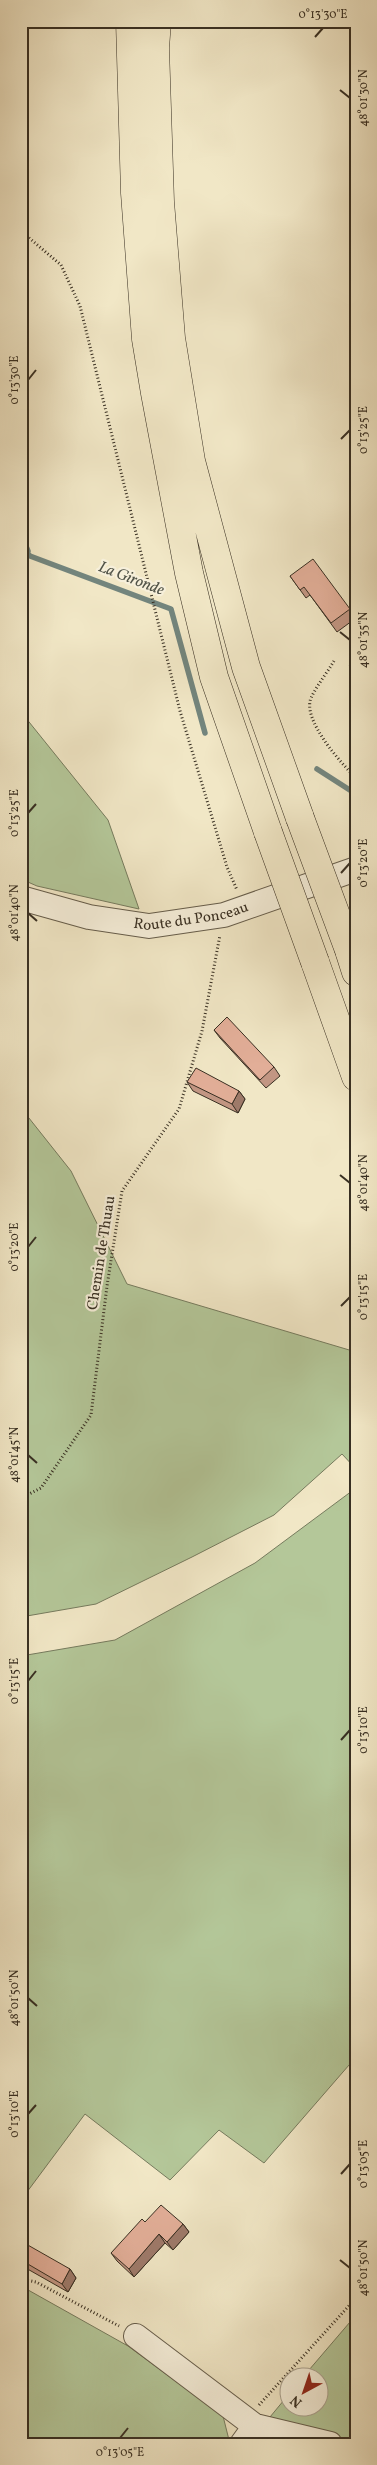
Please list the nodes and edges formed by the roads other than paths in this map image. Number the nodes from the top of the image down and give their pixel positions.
1 (130, 21) edge
2 (157, 21) edge
3 (356, 868) edge
4 (21, 898) edge
5 (352, 961) edge
6 (356, 1077) edge
7 (136, 2336) road end
8 (248, 2430) edge
9 (330, 2444) edge

1 - 6 highway, bridge
2 - 5 highway, bridge
3 - 4 street, Route du Ponceau
7 - 8 street
8 - 9 street

